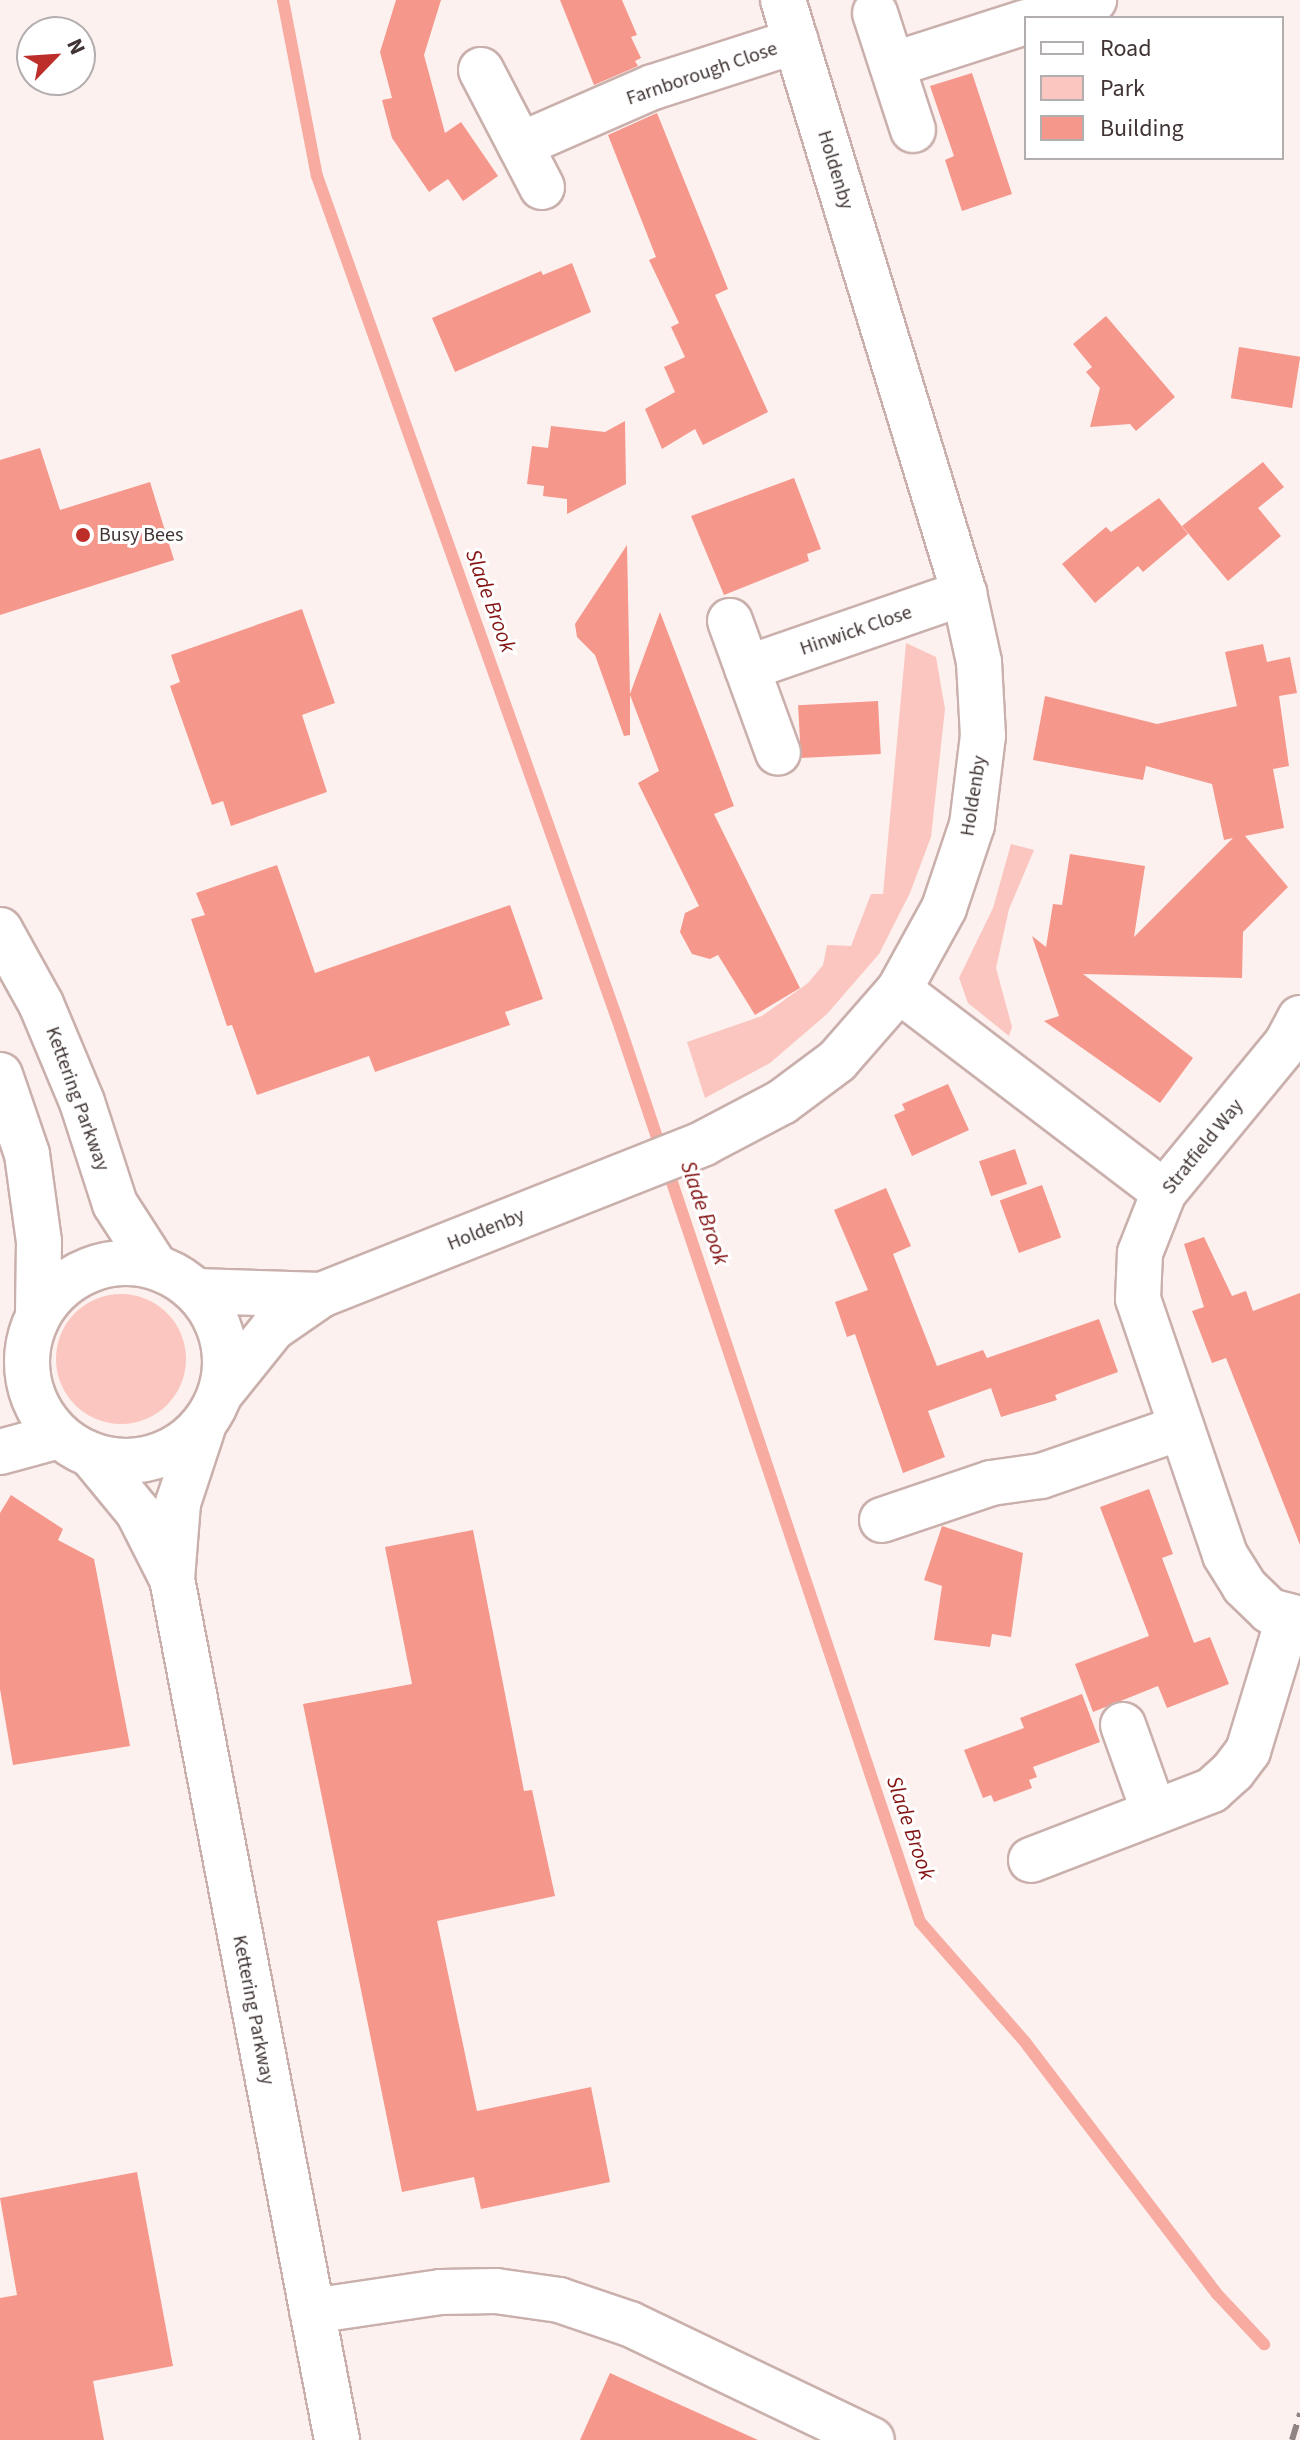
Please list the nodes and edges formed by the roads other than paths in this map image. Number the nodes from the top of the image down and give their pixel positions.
1 (783, 0) edge
2 (1094, 0) edge
3 (875, 13) dead end
4 (1043, 16) edge
5 (1024, 23) edge
6 (796, 41) junction
7 (892, 65) junction
8 (481, 70) dead end
9 (913, 130) dead end
10 (520, 145) junction
11 (542, 187) dead end
12 (964, 593) junction
13 (730, 621) dead end
14 (747, 668) junction
15 (778, 753) dead end
16 (0, 930) edge
17 (899, 990) junction
18 (1300, 1018) edge
19 (0, 1075) edge
20 (1164, 1192) junction
21 (155, 1266) junction
22 (196, 1291) junction
23 (321, 1295) junction
24 (38, 1314) junction
25 (13, 1367) edge
26 (212, 1409) junction
27 (1180, 1428) junction
28 (75, 1446) junction
29 (0, 1452) edge
30 (882, 1520) dead end
31 (172, 1579) junction
32 (1295, 1617) edge
33 (1123, 1725) dead end
34 (1154, 1812) junction
35 (1031, 1860) dead end
36 (312, 2311) junction
37 (337, 2440) edge
38 (872, 2440) edge

1 - 6 street, Holdenby
2 - 4 street
3 - 7 street
5 - 7 street
6 - 10 street, Farnborough Close
6 - 12 street, Holdenby
7 - 9 street
8 - 10 street
10 - 11 street
12 - 14 street, Hinwick Close
12 - 17 street, Holdenby
13 - 14 street
14 - 15 street
16 - 21 street, Kettering Parkway
17 - 20 street
17 - 23 street, Holdenby
18 - 20 street, Stratfield Way
19 - 24 street
20 - 27 street, Stratfield Way
21 - 22 street
21 - 24 street
22 - 23 street, Holdenby
22 - 26 street
23 - 26 street, Holdenby
24 - 25 street
25 - 28 street
26 - 28 street
26 - 31 street, Kettering Parkway
27 - 30 street
27 - 32 street, Stratfield Way
28 - 29 street
28 - 31 street, Kettering Parkway
31 - 36 street, Kettering Parkway
32 - 34 street, Stratfield Way
33 - 34 street
34 - 35 street, Stratfield Way
36 - 37 street, Kettering Parkway
36 - 38 street

